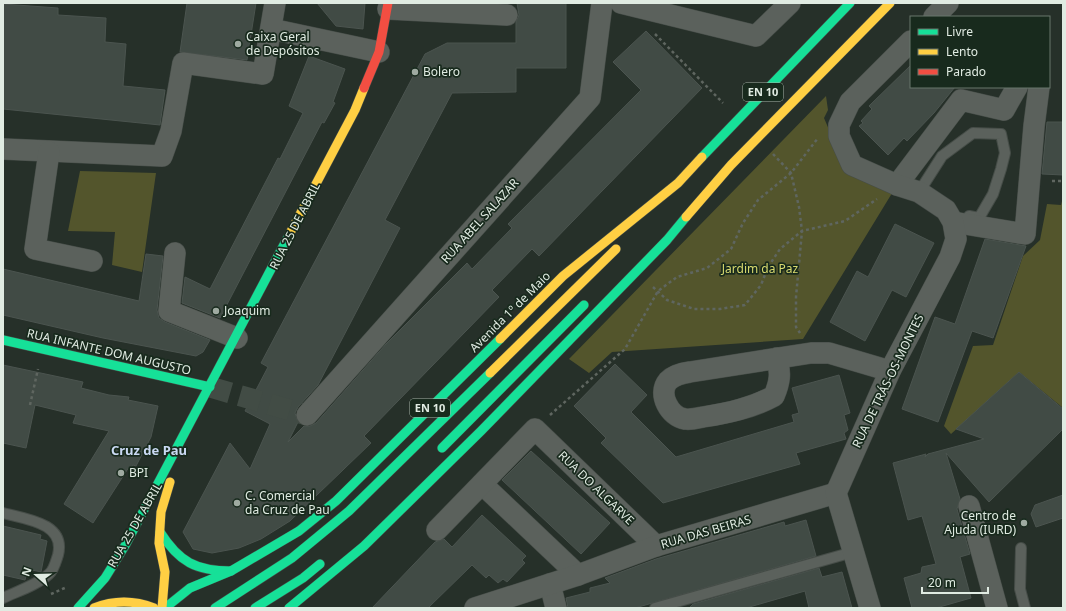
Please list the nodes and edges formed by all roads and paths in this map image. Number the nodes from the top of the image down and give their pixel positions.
1 (275, 3) edge
2 (602, 3) edge
3 (621, 3) edge
4 (790, 3) edge
5 (850, 3) edge
6 (890, 3) edge
7 (948, 3) edge
8 (388, 6) edge
9 (648, 10) junction
10 (507, 14) dead end
11 (935, 16) edge
12 (271, 29) junction
13 (910, 42) edge
14 (379, 52) junction
15 (1017, 88) edge
16 (1039, 88) edge
17 (738, 118) junction
18 (821, 134) dead end
19 (759, 138) junction
20 (3, 149) edge
21 (49, 152) junction
22 (731, 165) junction
23 (791, 173) junction
24 (678, 183) junction
25 (897, 185) junction
26 (919, 192) junction
27 (950, 216) junction
28 (666, 227) dead end
29 (635, 230) dead end
30 (802, 231) junction
31 (624, 240) dead end
32 (175, 253) dead end
33 (92, 261) dead end
34 (634, 273) junction
35 (658, 291) junction
36 (592, 297) dead end
37 (236, 338) junction
38 (803, 339) dead end
39 (3, 340) edge
40 (42, 349) junction
41 (777, 358) junction
42 (890, 371) junction
43 (210, 387) junction
44 (30, 405) dead end
45 (307, 415) dead end
46 (535, 429) junction
47 (183, 436) junction
48 (435, 455) dead end
49 (482, 484) junction
50 (836, 493) junction
51 (969, 506) dead end
52 (3, 513) edge
53 (437, 530) dead end
54 (160, 532) junction
55 (656, 546) junction
56 (1021, 548) dead end
57 (853, 552) junction
58 (326, 559) dead end
59 (231, 570) junction
60 (578, 575) junction
61 (550, 584) junction
62 (3, 598) edge
63 (78, 608) edge
64 (94, 608) edge
65 (154, 608) edge
66 (162, 608) edge
67 (165, 608) edge
68 (216, 608) edge
69 (256, 608) edge
70 (289, 608) edge
71 (475, 608) edge
72 (556, 608) edge
73 (655, 608) edge
74 (870, 608) edge
75 (997, 608) edge
76 (1025, 608) edge

1 - 12 street
2 - 45 street, RUA ABEL SALAZAR
3 - 9 street
4 - 9 street
5 - 17 main road, Avenida 1º de Maio / EN 10
6 - 19 main road, EN 10
7 - 11 street
8 - 10 street, RUA 25 DE ABRIL
8 - 14 main road, RUA 25 DE ABRIL
9 - 17 path
12 - 14 street
12 - 21 street
13 - 25 street
14 - 37 main road, RUA 25 DE ABRIL
15 - 25 street
16 - 27 street
17 - 24 main road, Avenida 1º de Maio / EN 10
18 - 23 path
19 - 22 main road, EN 10
19 - 23 path
20 - 21 street
21 - 33 street
22 - 28 main road, EN 10
22 - 34 main road, EN 10
23 - 30 path
23 - 35 path
24 - 29 main road, EN 10
24 - 59 main road, Avenida 1º de Maio / EN 10
25 - 26 street
25 - 30 path
26 - 27 street
26 - 27 lane
27 - 42 street, RUA DE TRÁS-OS-MONTES
30 - 35 path
30 - 38 path
31 - 68 main road, EN 10
32 - 37 street
34 - 35 path
34 - 70 main road, EN 10
35 - 46 path
36 - 48 main road, EN 10
37 - 43 main road, RUA 25 DE ABRIL
39 - 40 main road, RUA INFANTE DOM AUGUSTO
40 - 43 main road, RUA INFANTE DOM AUGUSTO
40 - 44 path
41 - 41 street
41 - 42 street
42 - 50 street, RUA DE TRÁS-OS-MONTES
43 - 47 main road, RUA 25 DE ABRIL
46 - 49 street
46 - 55 street, RUA DO ALGARVE
47 - 54 main road, RUA 25 DE ABRIL
47 - 63 main road, RUA 25 DE ABRIL
49 - 53 street
49 - 60 street
50 - 55 street, RUA DAS BEIRAS
50 - 57 street
51 - 75 street
52 - 62 lane
54 - 59 main road, RUA 25 DE ABRIL
54 - 66 main road, RUA 25 DE ABRIL
55 - 60 street, RUA DAS BEIRAS
56 - 76 lane
57 - 73 lane
57 - 74 street
58 - 69 main road
59 - 67 main road, Avenida 1º de Maio / EN 10
60 - 61 street, RUA DAS BEIRAS
61 - 71 street, RUA DAS BEIRAS
61 - 72 street
64 - 65 main road

